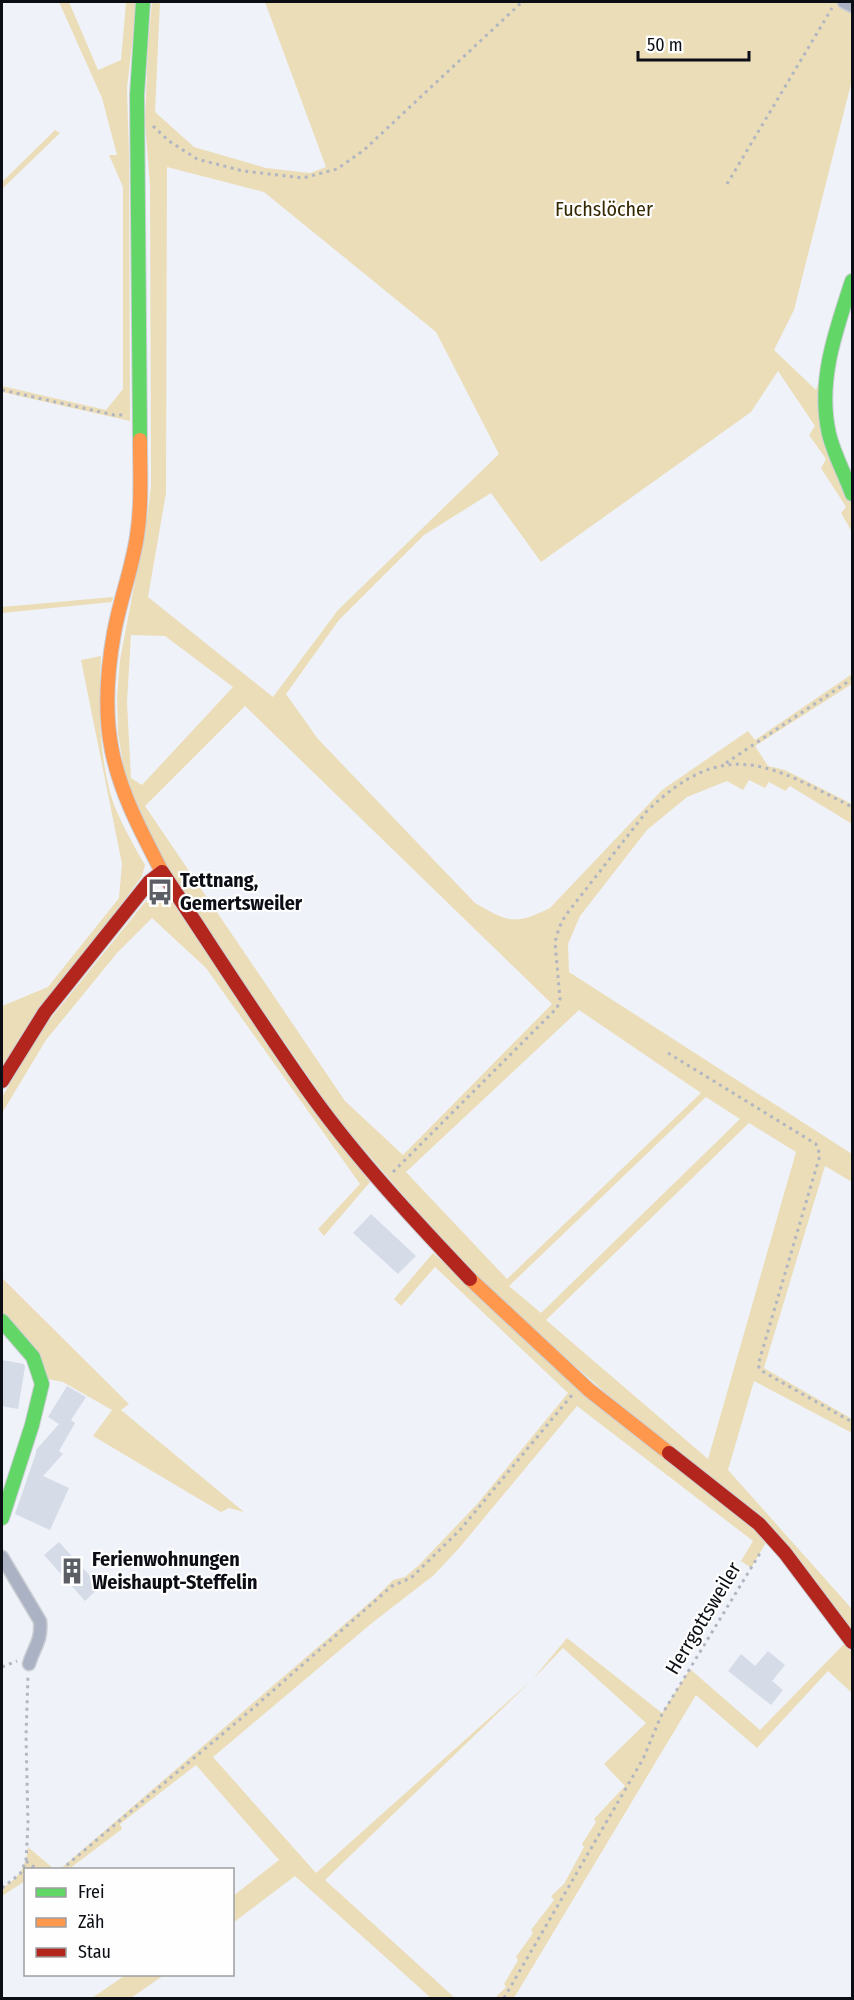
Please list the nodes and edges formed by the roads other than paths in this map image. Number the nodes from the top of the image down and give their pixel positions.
1 (143, 2) edge
2 (844, 2) edge
3 (852, 6) edge
4 (852, 281) edge
5 (852, 494) edge
6 (162, 872) junction
7 (2, 1081) edge
8 (2, 1321) edge
9 (2, 1518) edge
10 (2, 1557) edge
11 (852, 1642) edge
12 (29, 1664) road end

1 - 6 street
2 - 3 street
4 - 5 street
6 - 7 street
6 - 11 street
8 - 9 street
10 - 12 street

